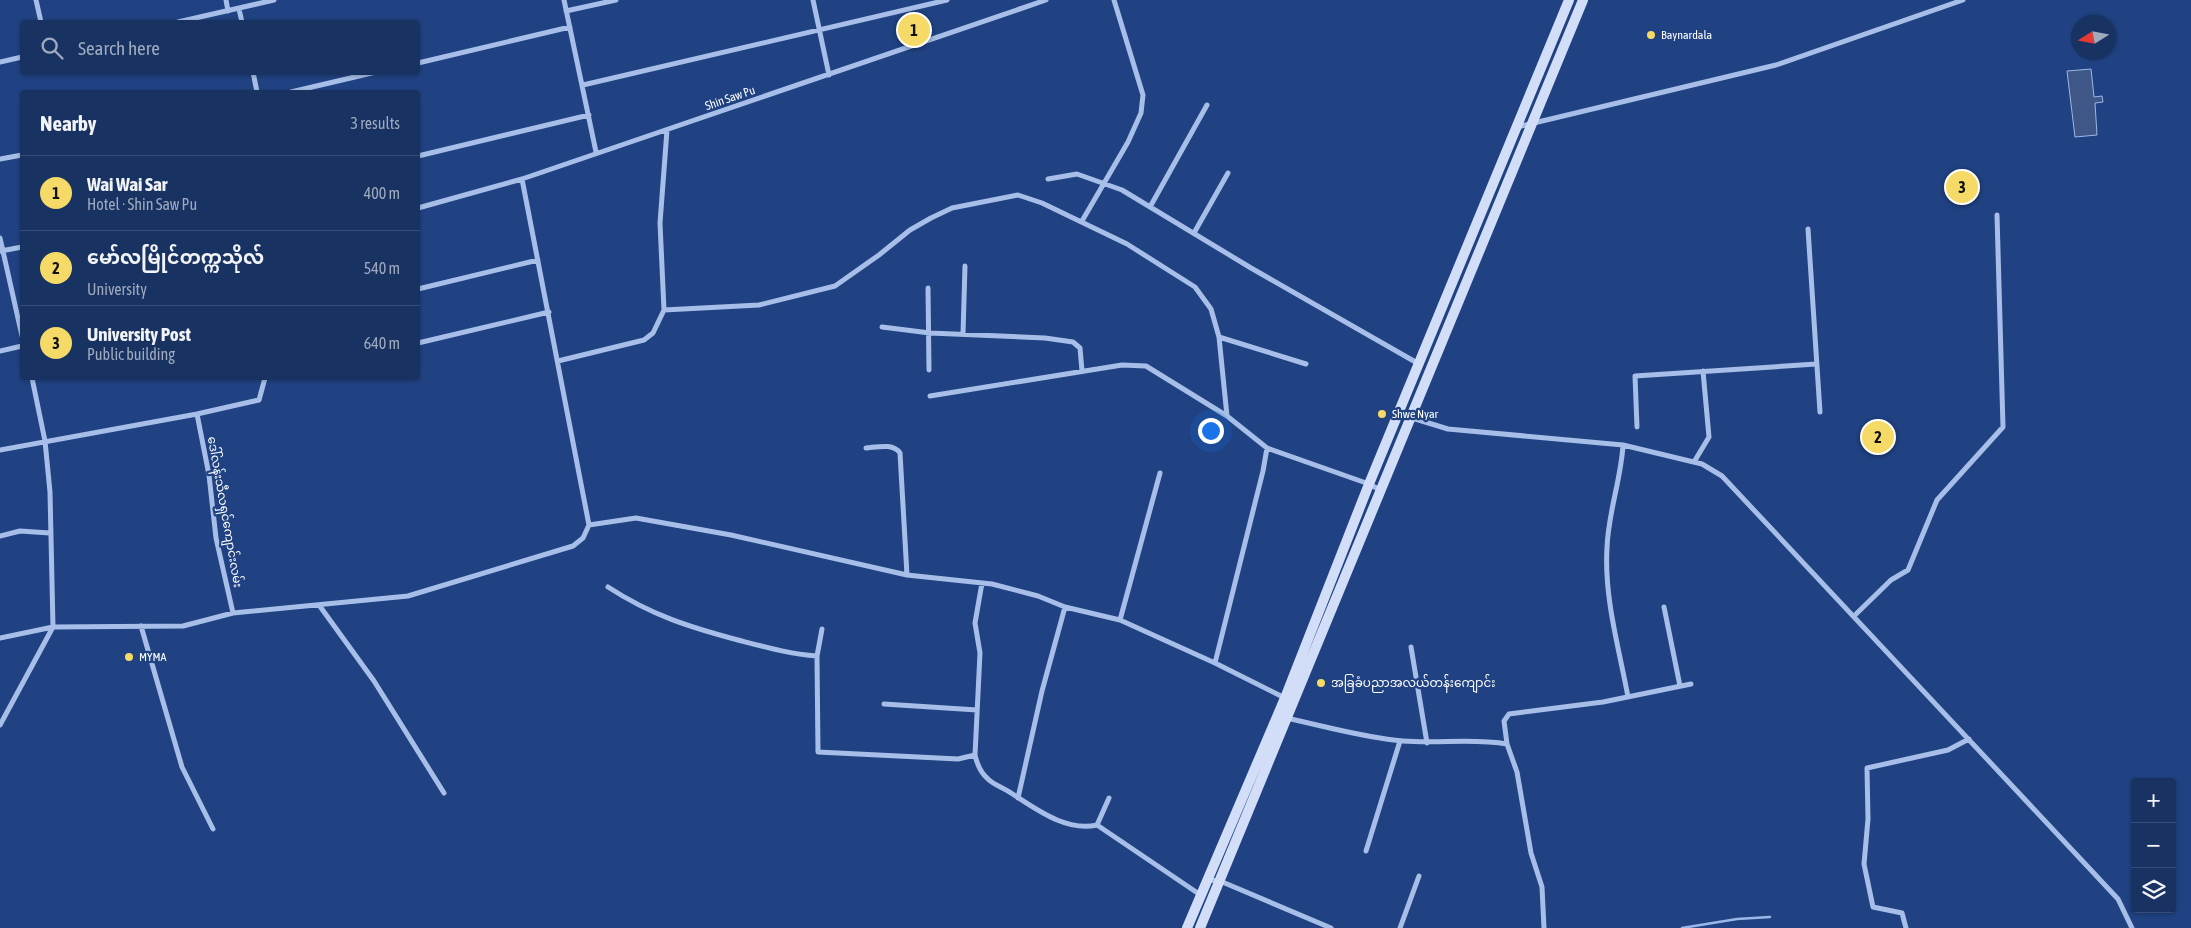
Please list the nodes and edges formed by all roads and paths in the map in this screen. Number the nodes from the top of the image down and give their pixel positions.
1 (36, 0) edge
2 (226, 0) edge
3 (274, 0) edge
4 (564, 0) edge
5 (616, 0) edge
6 (813, 0) edge
7 (947, 0) edge
8 (1046, 0) edge
9 (1114, 0) edge
10 (1569, 0) edge
11 (1582, 0) edge
12 (1963, 0) edge
13 (239, 9) junction
14 (228, 11) junction
15 (566, 11) junction
16 (41, 20) edge
17 (187, 20) edge
18 (242, 20) edge
19 (570, 27) junction
20 (819, 31) junction
21 (20, 57) edge
22 (0, 62) edge
23 (420, 63) edge
24 (253, 75) edge
25 (363, 75) edge
26 (829, 75) junction
27 (583, 85) junction
28 (256, 90) edge
29 (300, 90) edge
30 (1207, 105) dead end
31 (589, 115) junction
32 (1531, 124) junction
33 (1516, 127) junction
34 (667, 130) junction
35 (596, 152) junction
36 (20, 155) edge
37 (420, 156) edge
38 (0, 159) edge
39 (1228, 173) dead end
40 (522, 178) junction
41 (1048, 178) dead end
42 (1104, 182) junction
43 (1150, 206) junction
44 (420, 207) edge
45 (1997, 215) dead end
46 (1082, 222) junction
47 (1808, 229) dead end
48 (1194, 234) junction
49 (0, 238) edge
50 (20, 246) edge
51 (1, 251) edge
52 (538, 260) junction
53 (965, 266) dead end
54 (928, 288) dead end
55 (420, 289) edge
56 (664, 310) junction
57 (549, 312) junction
58 (20, 328) edge
59 (882, 328) dead end
60 (930, 333) junction
61 (963, 334) junction
62 (1219, 337) junction
63 (420, 343) edge
64 (20, 346) edge
65 (0, 351) edge
66 (558, 361) junction
67 (1306, 364) dead end
68 (1419, 364) junction
69 (1816, 364) junction
70 (929, 370) dead end
71 (1082, 371) junction
72 (1703, 371) junction
73 (32, 380) edge
74 (264, 380) edge
75 (930, 396) dead end
76 (1820, 412) dead end
77 (197, 414) junction
78 (1399, 414) junction
79 (1227, 416) junction
80 (1409, 417) junction
81 (1637, 427) dead end
82 (45, 441) junction
83 (1623, 445) junction
84 (866, 448) dead end
85 (1267, 448) junction
86 (0, 450) edge
87 (1694, 462) junction
88 (1160, 473) dead end
89 (1369, 484) junction
90 (1380, 490) junction
91 (589, 525) junction
92 (50, 533) junction
93 (0, 536) edge
94 (907, 575) junction
95 (982, 583) junction
96 (608, 587) dead end
97 (319, 605) junction
98 (1066, 607) junction
99 (1664, 607) dead end
100 (233, 613) junction
101 (1854, 616) junction
102 (1120, 620) junction
103 (141, 626) junction
104 (53, 627) junction
105 (822, 629) dead end
106 (0, 638) edge
107 (1411, 647) dead end
108 (817, 656) junction
109 (1216, 663) junction
110 (1690, 684) dead end
111 (1680, 686) junction
112 (1628, 697) junction
113 (1285, 698) junction
114 (884, 704) dead end
115 (977, 710) junction
116 (1285, 718) junction
117 (0, 725) edge
118 (1969, 738) junction
119 (1400, 741) junction
120 (1427, 743) junction
121 (1507, 744) junction
122 (974, 755) junction
123 (444, 793) dead end
124 (1018, 798) junction
125 (1109, 798) dead end
126 (1097, 825) junction
127 (213, 829) dead end
128 (1366, 851) dead end
129 (1419, 876) dead end
130 (1214, 880) junction
131 (1202, 896) junction
132 (1187, 928) edge
133 (1200, 928) edge
134 (1331, 928) edge
135 (1400, 928) edge
136 (1544, 928) edge
137 (1906, 928) edge
138 (2132, 928) edge

1 - 16 street
2 - 14 street
3 - 13 street
4 - 15 street
5 - 15 street
6 - 20 street
7 - 20 street
8 - 26 street, Shin Saw Pu
9 - 42 street
10 - 33 main road
11 - 32 main road
12 - 32 street
13 - 14 street
13 - 18 street
14 - 17 street
15 - 19 street
19 - 23 street
19 - 27 street
20 - 26 street
20 - 27 street
21 - 22 street
24 - 28 street
25 - 29 street
26 - 34 street, Shin Saw Pu
27 - 31 street
30 - 43 street
31 - 35 street
31 - 37 street
32 - 33 street
32 - 80 main road
33 - 68 main road
34 - 35 street, Shin Saw Pu
34 - 56 street
35 - 40 street, Shin Saw Pu
36 - 38 street
39 - 48 street
40 - 44 street, Shin Saw Pu
40 - 52 street
41 - 42 street
42 - 43 street
42 - 46 street
43 - 48 street
45 - 101 street
46 - 56 street
46 - 62 street
47 - 69 street
48 - 68 street
49 - 51 street
50 - 51 street
51 - 58 street
52 - 55 street
52 - 57 street
53 - 61 street
54 - 60 street
56 - 66 street
57 - 63 street
57 - 66 street
59 - 60 street
60 - 61 street
60 - 70 street
61 - 71 street
62 - 67 street
62 - 79 street
64 - 65 street
66 - 91 street
68 - 78 main road
69 - 72 street
69 - 76 street
71 - 75 street
71 - 79 street
72 - 81 street
72 - 87 street
73 - 82 street
74 - 77 street
77 - 82 street
77 - 100 street, ဒေါ်လန်းသီလရှင်ကျောင်းလမ်း
78 - 80 street
78 - 89 main road
79 - 85 street
80 - 83 street
80 - 90 main road
82 - 86 street
82 - 92 street
83 - 87 street
83 - 112 street
84 - 94 street
85 - 89 street
85 - 109 street
87 - 101 street
88 - 102 street
89 - 90 street
89 - 113 main road
90 - 116 main road
91 - 94 street
91 - 97 street
92 - 93 street
92 - 104 street
94 - 95 street
95 - 98 street
95 - 115 street
96 - 108 street
97 - 100 street
97 - 123 street
98 - 102 street
98 - 124 street
99 - 111 street
100 - 103 street
101 - 118 street
102 - 109 street
103 - 104 street
103 - 127 street
104 - 106 street
104 - 117 street
105 - 108 street
107 - 120 street
108 - 122 street
109 - 113 street
110 - 111 street
111 - 112 street
112 - 121 street
113 - 130 main road
114 - 115 street
115 - 122 street
116 - 119 street
116 - 130 main road
118 - 137 street
118 - 138 street
119 - 120 street
119 - 128 street
120 - 121 street
121 - 136 street
122 - 124 street
124 - 126 street
125 - 126 street
126 - 131 street
129 - 135 street
130 - 131 main road
130 - 133 main road
130 - 134 street
131 - 132 main road

